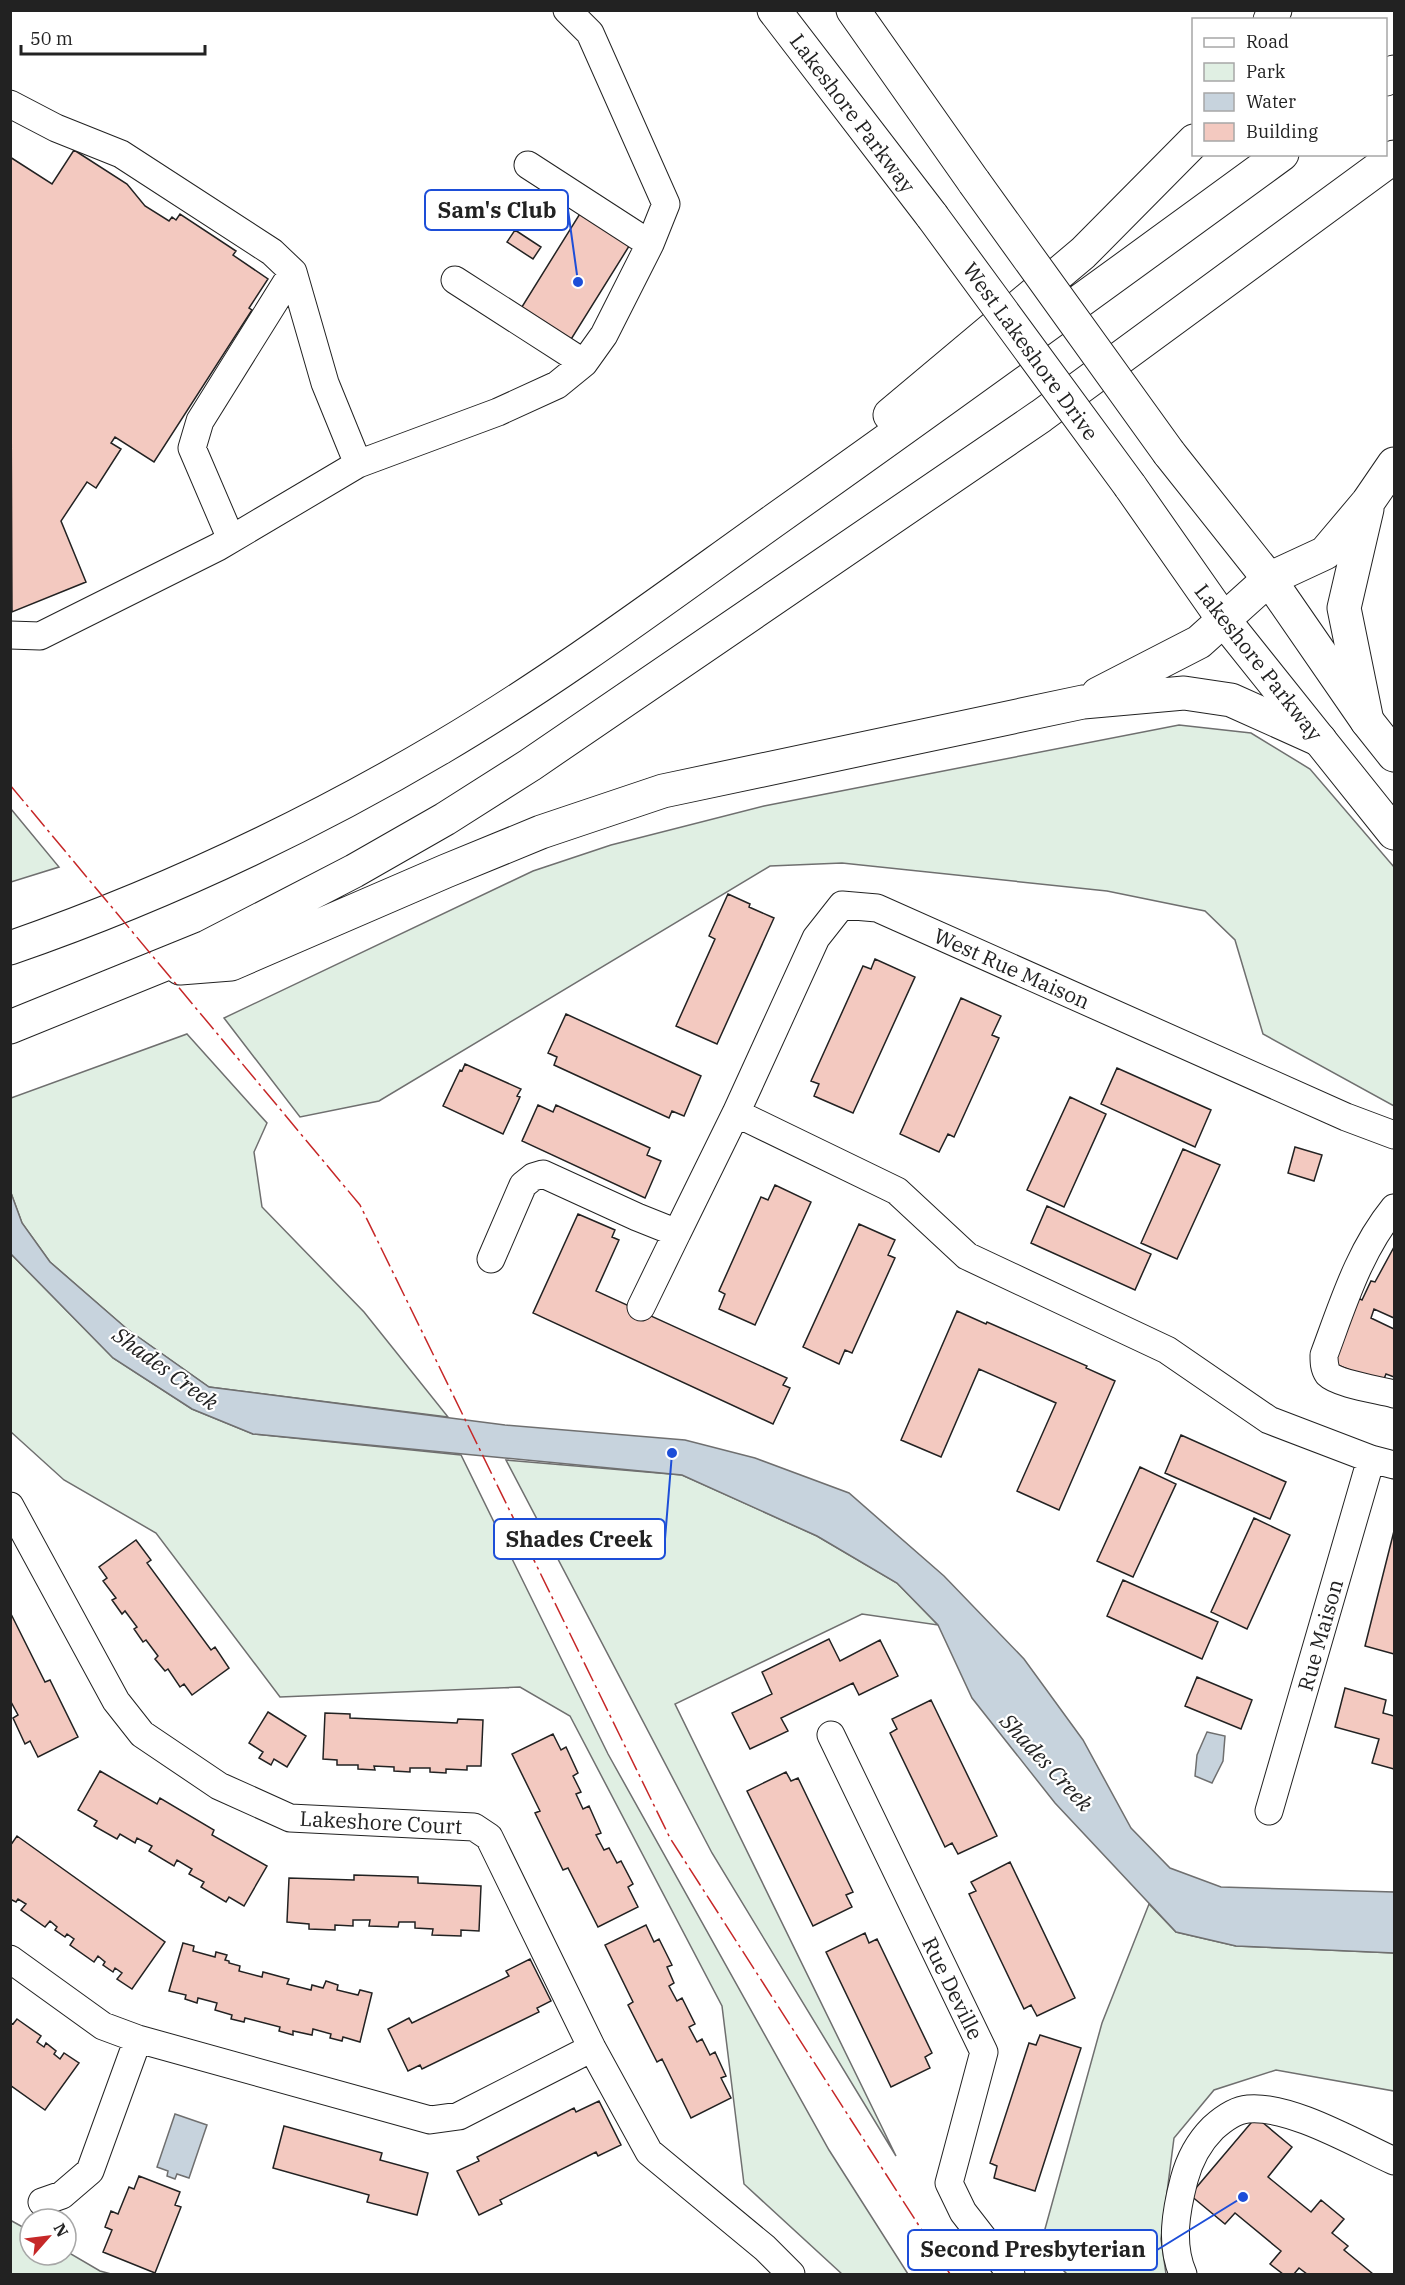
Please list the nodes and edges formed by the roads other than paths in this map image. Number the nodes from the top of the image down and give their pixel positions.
1 (567, 10) edge
2 (774, 10) edge
3 (853, 10) edge
4 (10, 104) edge
5 (1192, 143) edge
6 (1279, 156) edge
7 (1395, 157) edge
8 (528, 165) dead end
9 (932, 216) joint
10 (650, 244) junction
11 (293, 272) junction
12 (455, 280) dead end
13 (584, 363) junction
14 (358, 464) junction
15 (1395, 464) edge
16 (1130, 486) joint
17 (1368, 502) junction
18 (762, 529) junction
19 (231, 538) junction
20 (1269, 579) junction
21 (1223, 619) junction
22 (10, 635) edge
23 (1083, 702) junction
24 (1367, 721) junction
25 (1320, 740) junction
26 (1395, 755) edge
27 (1395, 833) edge
28 (10, 948) edge
29 (219, 955) junction
30 (10, 1027) edge
31 (736, 1113) junction
32 (1395, 1135) edge
33 (1395, 1208) edge
34 (676, 1233) junction
35 (491, 1259) dead end
36 (641, 1307) dead end
37 (1395, 1394) edge
38 (1383, 1462) edge
39 (10, 1506) edge
40 (831, 1735) dead end
41 (1269, 1811) dead end
42 (10, 1959) edge
43 (138, 2039) junction
44 (592, 2048) junction
45 (1395, 2161) edge
46 (42, 2202) dead end
47 (790, 2274) edge
48 (1011, 2274) edge
49 (1183, 2274) edge

1 - 10 street
2 - 9 main road, Lakeshore Parkway
3 - 20 main road, bridge
4 - 11 street
5 - 18 main road
6 - 18 main road
7 - 29 main road
8 - 10 street
9 - 16 main road, West Lakeshore Drive, bridge
10 - 13 street
11 - 14 street
11 - 19 street
12 - 13 street
13 - 14 street
14 - 19 street
15 - 17 main road
16 - 21 main road, Lakeshore Parkway
17 - 20 main road
17 - 24 main road
18 - 28 main road
19 - 22 street
20 - 21 main road
20 - 24 main road
21 - 23 main road
21 - 25 main road, Lakeshore Parkway
23 - 25 main road
23 - 29 main road
24 - 26 main road
25 - 27 main road, Lakeshore Parkway
29 - 30 main road
31 - 32 street, West Rue Maison
31 - 34 street, West Rue Maison
31 - 38 street
33 - 37 street
34 - 35 street
34 - 36 street, West Rue Maison
38 - 41 street, Rue Maison
39 - 44 street, Lakeshore Court
40 - 48 street, Rue Deville
42 - 43 street
43 - 44 street
43 - 46 street
44 - 47 street, Lakeshore Court
45 - 49 street

